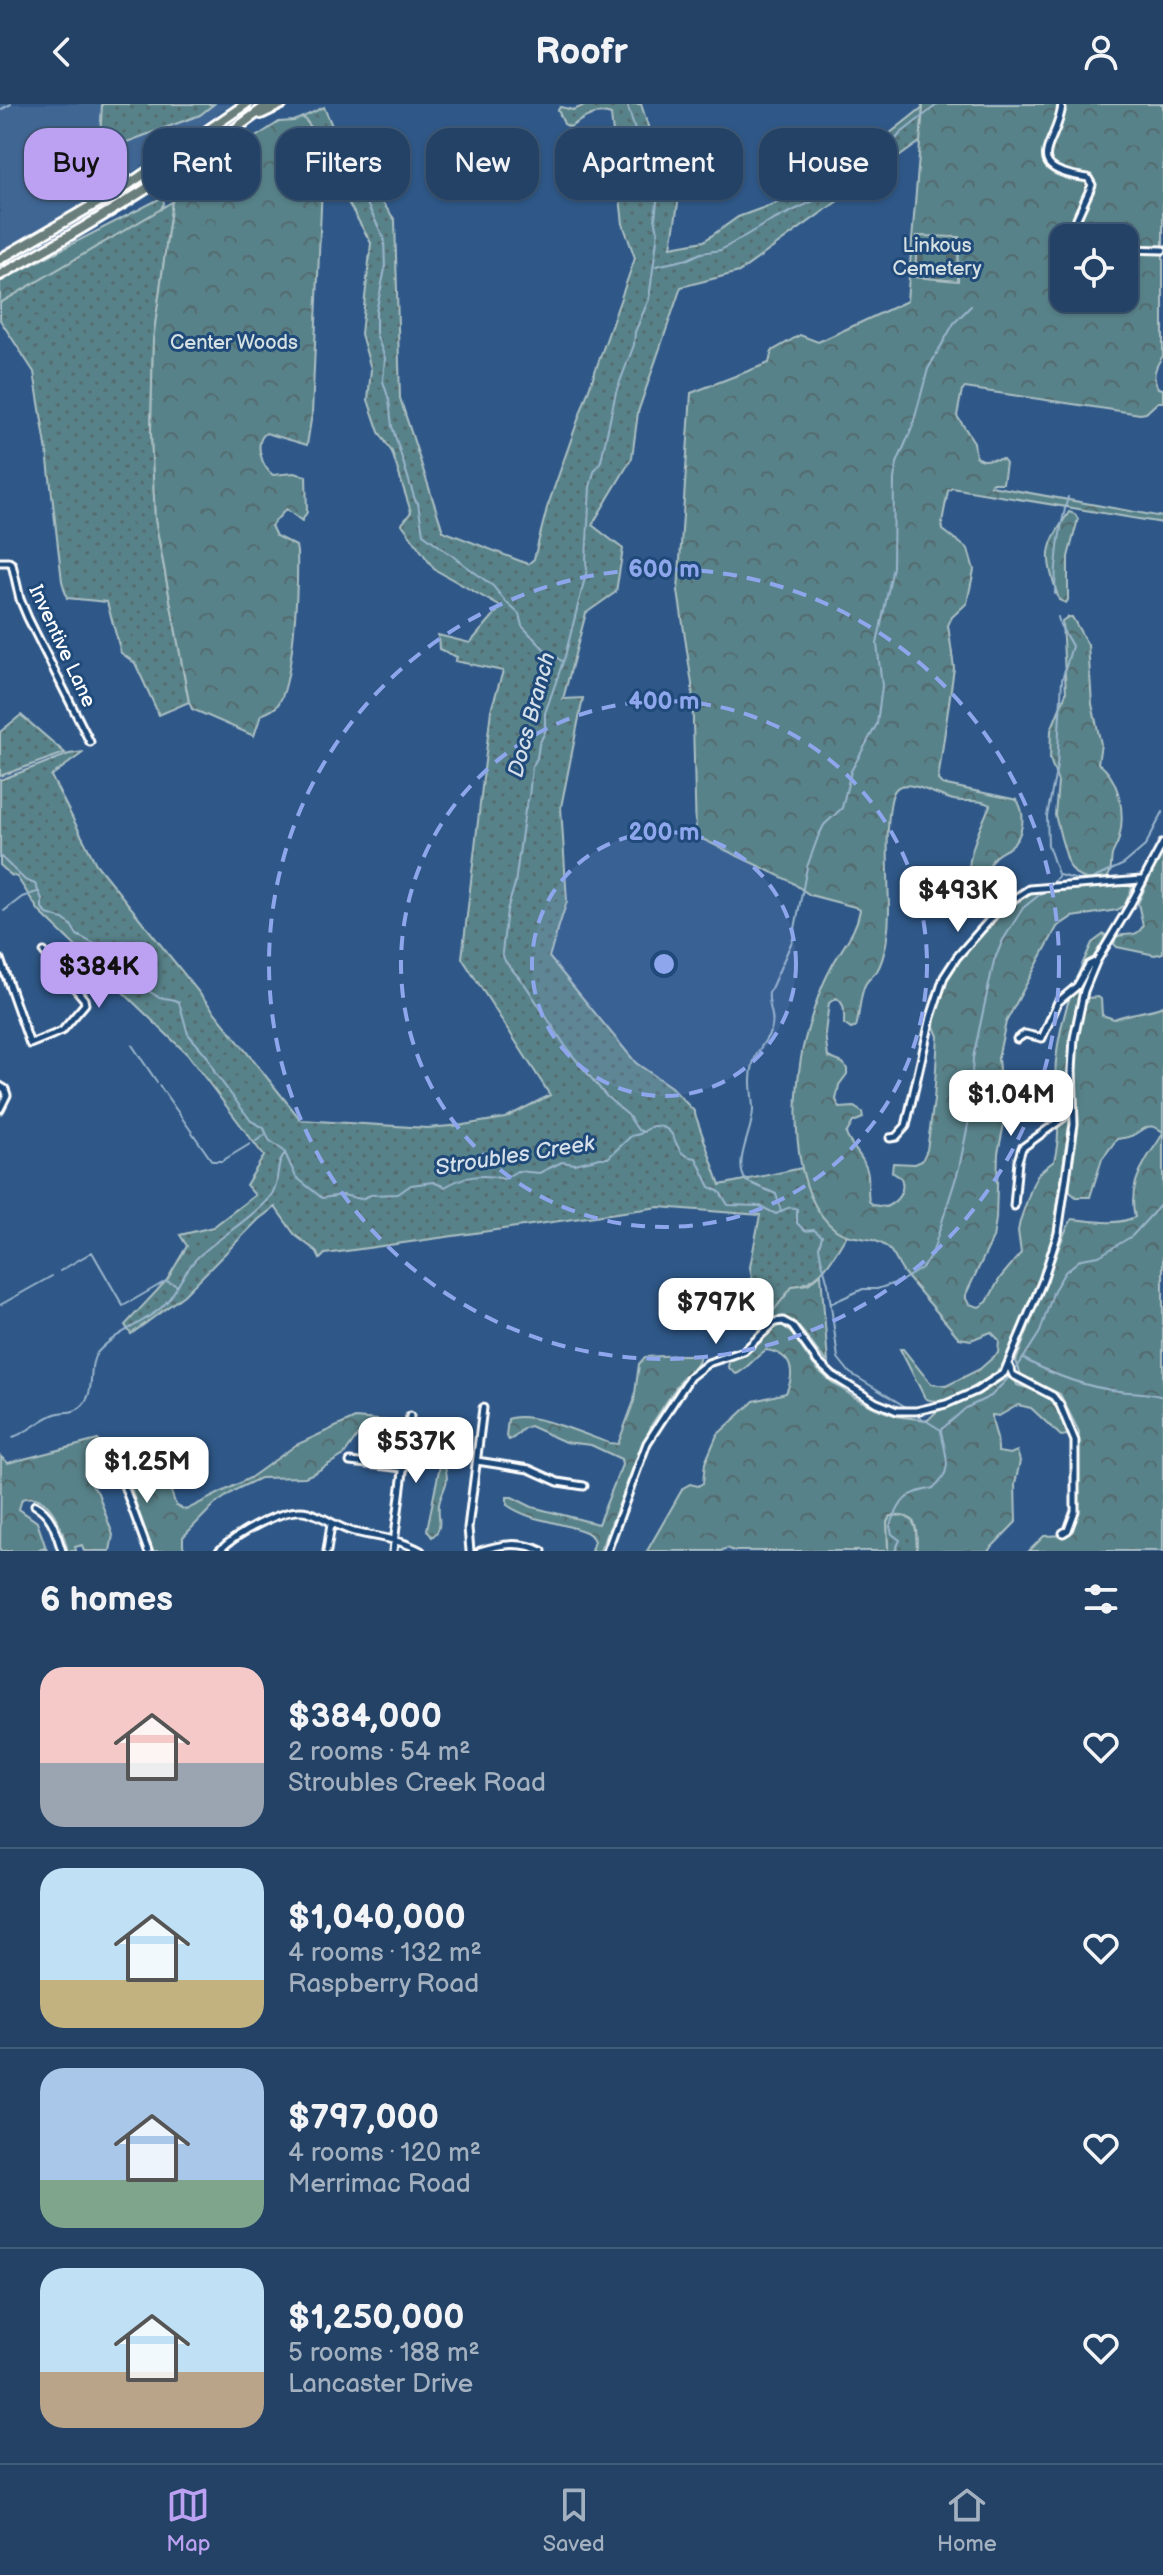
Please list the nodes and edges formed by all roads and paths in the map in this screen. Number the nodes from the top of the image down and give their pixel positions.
1 (237, 104) edge
2 (246, 104) edge
3 (269, 104) edge
4 (282, 104) edge
5 (1062, 104) edge
6 (249, 119) junction
7 (213, 128) edge
8 (213, 128) edge
9 (143, 174) edge
10 (1076, 224) edge
11 (1138, 249) edge
12 (1163, 250) edge
13 (0, 259) edge
14 (0, 275) edge
15 (0, 562) edge
16 (90, 742) dead end
17 (1163, 843) edge
18 (1142, 880) junction
19 (44, 952) dead end
20 (0, 959) edge
21 (1096, 962) junction
22 (1017, 1039) dead end
23 (0, 1086) edge
24 (1072, 1102) junction
25 (0, 1109) edge
26 (890, 1138) dead end
27 (1014, 1206) dead end
28 (1009, 1365) junction
29 (483, 1408) dead end
30 (410, 1416) dead end
31 (477, 1461) junction
32 (350, 1462) dead end
33 (403, 1468) junction
34 (118, 1469) dead end
35 (584, 1486) dead end
36 (35, 1505) dead end
37 (331, 1524) junction
38 (1063, 1533) dead end
39 (395, 1540) junction
40 (62, 1551) edge
41 (148, 1551) edge
42 (219, 1551) edge
43 (327, 1551) edge
44 (393, 1551) edge
45 (421, 1551) edge
46 (470, 1551) edge
47 (480, 1551) edge
48 (542, 1551) edge
49 (607, 1551) edge

1 - 7 highway
2 - 8 highway
3 - 6 highway
4 - 6 highway
5 - 10 street
6 - 14 highway
9 - 13 highway
11 - 12 street
15 - 16 street, Inventive Lane
17 - 18 street
18 - 21 street
18 - 26 street
19 - 20 street
21 - 22 street
21 - 24 street
23 - 25 street
24 - 27 street
24 - 28 street
28 - 38 street
28 - 49 street
29 - 31 street
30 - 33 street
31 - 35 street
31 - 46 street
32 - 33 street
33 - 39 street
34 - 41 street
36 - 40 street
37 - 39 street
37 - 42 street
37 - 43 street
39 - 44 street
39 - 45 street
47 - 48 street

